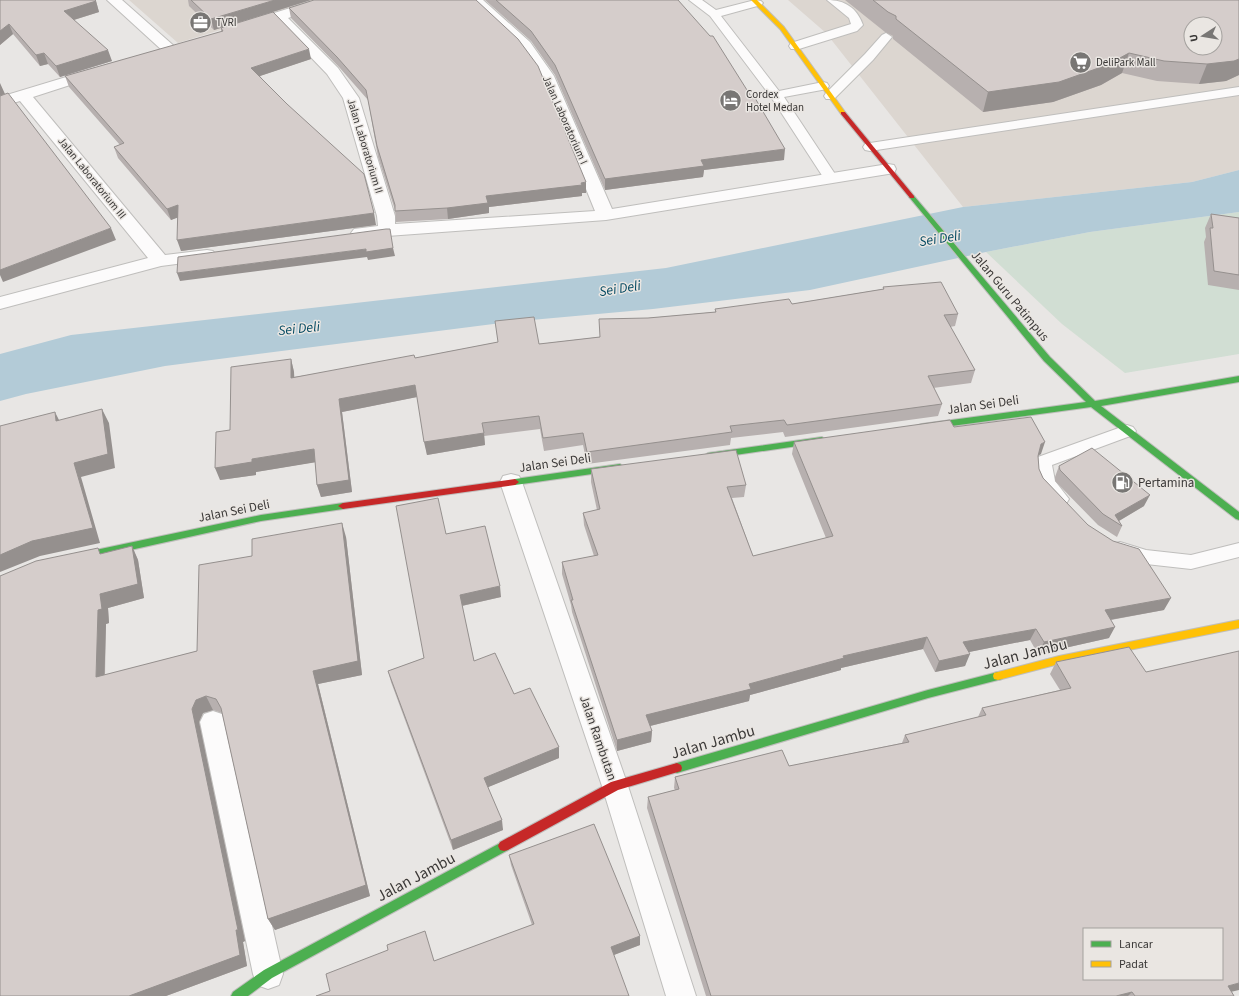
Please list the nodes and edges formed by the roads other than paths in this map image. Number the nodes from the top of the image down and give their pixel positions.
1 (114, 0) edge
2 (330, 0) edge
3 (475, 0) edge
4 (695, 0) edge
5 (833, 0) edge
6 (756, 2) edge
7 (714, 14) junction
8 (279, 16) junction
9 (235, 29) edge
10 (886, 37) edge
11 (184, 45) edge
12 (795, 46) junction
13 (169, 49) junction
14 (155, 54) edge
15 (111, 68) edge
16 (826, 91) junction
17 (1239, 91) edge
18 (24, 95) junction
19 (776, 95) junction
20 (0, 102) edge
21 (870, 147) junction
22 (888, 169) junction
23 (830, 177) junction
24 (606, 215) junction
25 (387, 230) junction
26 (341, 236) edge
27 (223, 252) edge
28 (160, 261) junction
29 (0, 303) edge
30 (1239, 379) edge
31 (1093, 404) junction
32 (912, 428) edge
33 (1126, 431) junction
34 (834, 439) edge
35 (700, 457) edge
36 (629, 466) edge
37 (511, 482) junction
38 (1070, 510) edge
39 (1239, 518) edge
40 (1102, 539) edge
41 (1239, 550) edge
42 (63, 561) edge
43 (1239, 624) edge
44 (213, 722) dead end
45 (615, 786) junction
46 (268, 974) junction
47 (237, 996) edge
48 (681, 996) edge

1 - 13 street
2 - 8 street
3 - 24 street, Jalan Laboratorium I
4 - 7 lane
5 - 12 lane
6 - 7 lane
6 - 12 street, Jalan Guru Patimpus
7 - 19 lane
8 - 9 street
8 - 25 street, Jalan Laboratorium II
10 - 16 lane
11 - 13 street
12 - 16 street, Jalan Guru Patimpus
13 - 14 street
15 - 18 street
16 - 19 lane
16 - 21 street, Jalan Guru Patimpus
17 - 21 lane
18 - 20 street
18 - 28 street, Jalan Laboratorium III
19 - 23 lane
21 - 22 street, Jalan Guru Patimpus
22 - 23 street
22 - 31 street, Jalan Guru Patimpus
23 - 24 street
24 - 25 street
25 - 26 street
27 - 28 street
28 - 29 street
30 - 31 street, Jalan Sei Deli
31 - 32 street, Jalan Sei Deli
31 - 33 street, Jalan Guru Patimpus
33 - 38 lane
33 - 39 street, Jalan Guru Patimpus
34 - 35 street
36 - 37 street, Jalan Sei Deli
37 - 42 street, Jalan Sei Deli
37 - 45 street, Jalan Rambutan
40 - 41 lane
43 - 45 street, Jalan Jambu
44 - 46 street
45 - 46 street, Jalan Jambu
45 - 48 street, Jalan Rambutan
46 - 47 street, Jalan Jambu

